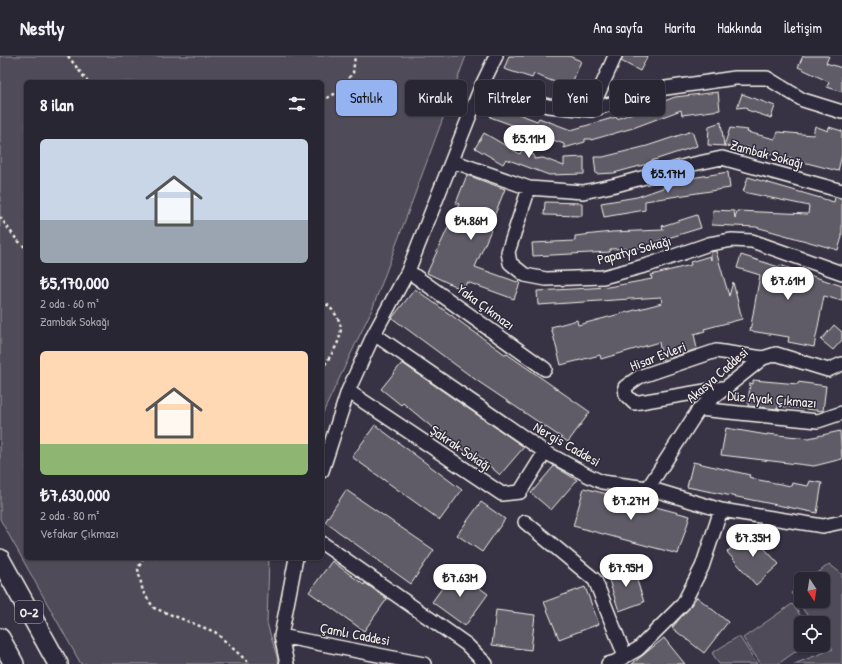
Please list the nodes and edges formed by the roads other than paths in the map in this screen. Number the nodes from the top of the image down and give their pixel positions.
1 (496, 56) edge
2 (615, 56) edge
3 (484, 80) edge
4 (602, 85) edge
5 (475, 102) edge
6 (602, 107) edge
7 (842, 112) edge
8 (452, 161) junction
9 (529, 188) junction
10 (842, 191) edge
11 (408, 271) junction
12 (842, 273) edge
13 (374, 334) junction
14 (762, 358) junction
15 (842, 364) edge
16 (545, 369) dead end
17 (723, 388) junction
18 (348, 391) junction
19 (699, 409) junction
20 (842, 413) edge
21 (545, 452) junction
22 (324, 465) edge
23 (648, 488) junction
24 (721, 510) junction
25 (525, 522) dead end
26 (842, 522) edge
27 (324, 544) edge
28 (0, 559) edge
29 (296, 560) edge
30 (281, 636) junction
31 (0, 638) edge
32 (625, 656) junction
33 (14, 664) edge
34 (58, 664) edge
35 (287, 664) edge
36 (424, 664) edge
37 (486, 664) edge
38 (608, 664) edge

1 - 3 street
2 - 4 street
5 - 8 street
6 - 7 street
8 - 9 street, Zambak Sokağı
8 - 11 street
9 - 10 street, Zambak Sokağı
9 - 12 street, Papatya Sokağı
11 - 13 street
11 - 16 street, Yaka Çıkmazı
13 - 18 street
13 - 21 street, Nergis Caddesi
14 - 15 street, Akasya Caddesi
14 - 17 street, Akasya Caddesi
14 - 17 street, Hisar Evleri
17 - 19 street, Akasya Caddesi
18 - 21 street, Şakrak Sokağı
18 - 22 street
19 - 20 street, Düz Ayak Çıkmazı
19 - 23 street, Akasya Caddesi
21 - 23 street, Nergis Caddesi
23 - 24 street, Nergis Caddesi
24 - 26 street, Nergis Caddesi
24 - 32 street
25 - 32 street
27 - 37 street
28 - 34 highway, O-2
29 - 30 street
30 - 35 street
30 - 36 street, Çamlı Caddesi
31 - 33 highway
32 - 38 street

